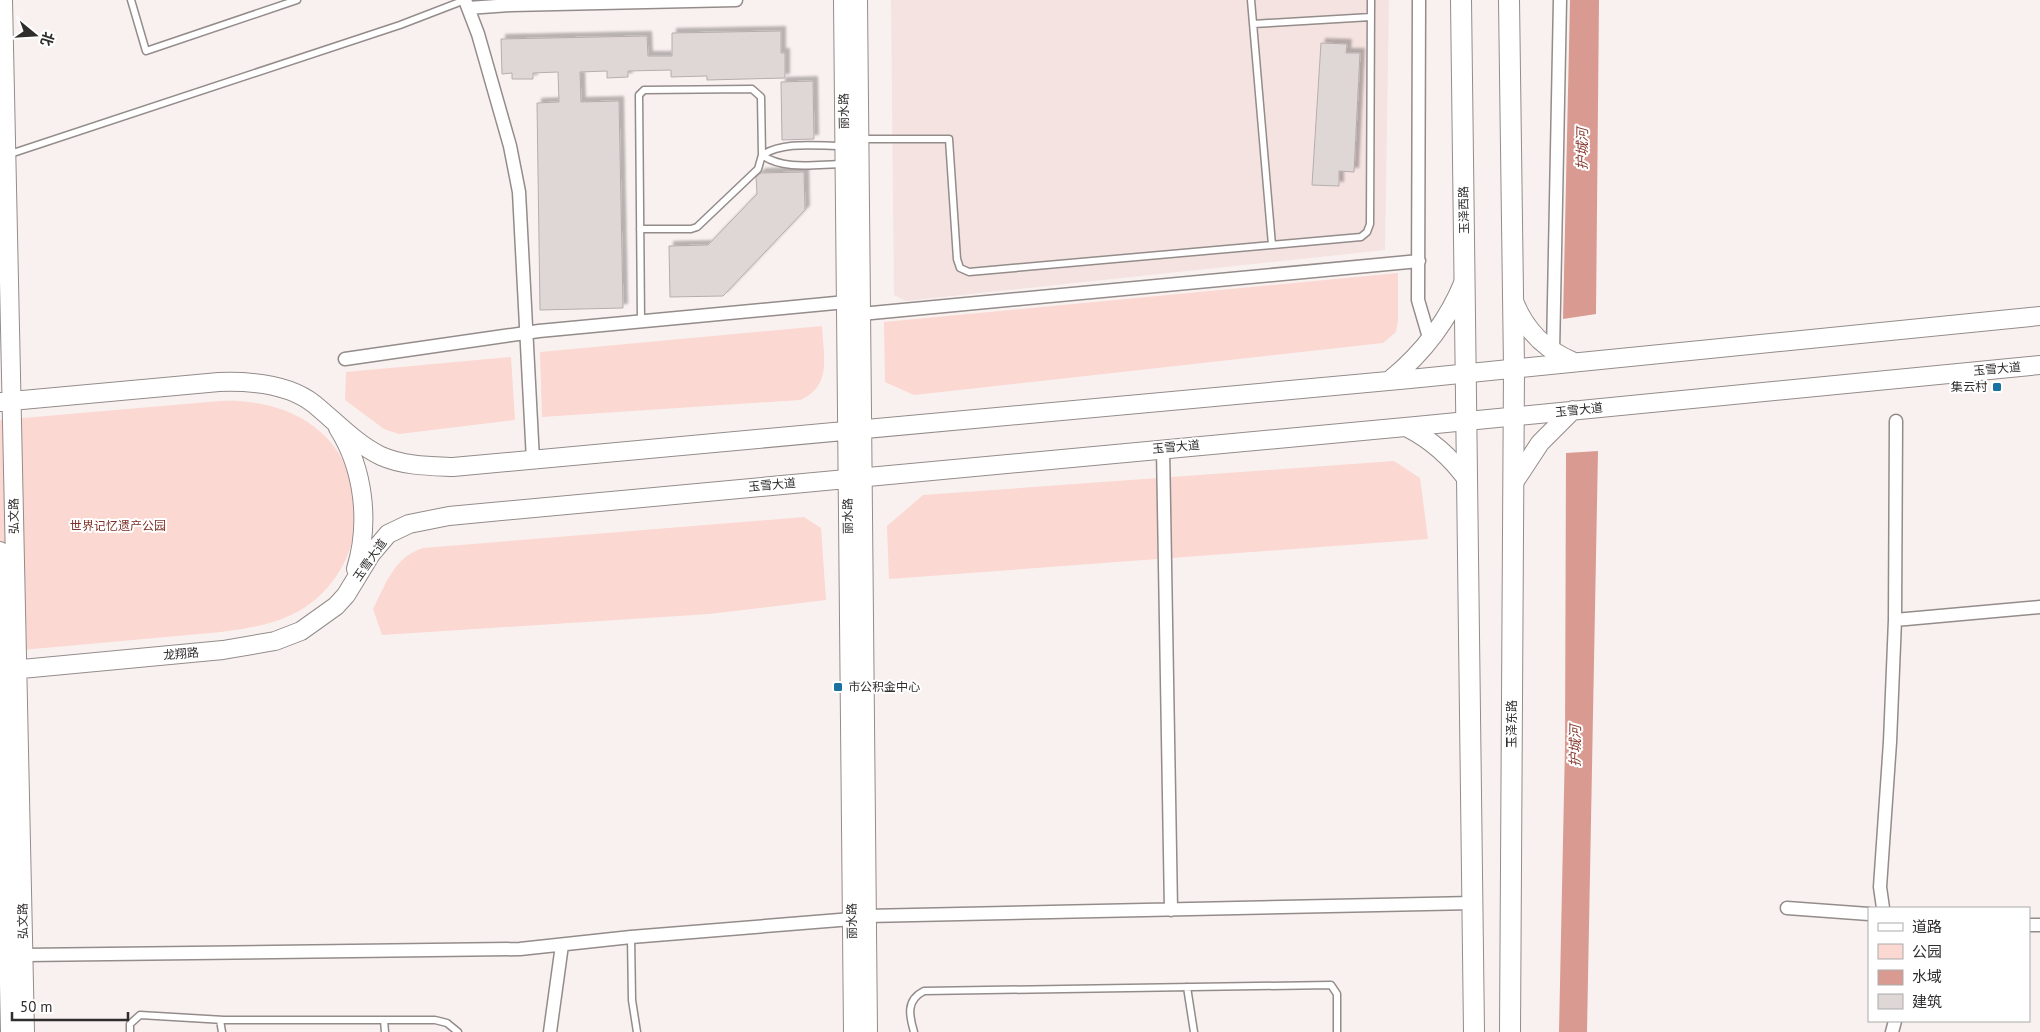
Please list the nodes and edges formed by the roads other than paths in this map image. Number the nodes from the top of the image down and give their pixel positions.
1 (4, 0) edge
2 (131, 0) edge
3 (297, 0) edge
4 (736, 0) edge
5 (843, 0) edge
6 (858, 0) edge
7 (1251, 0) edge
8 (1372, 0) edge
9 (1419, 0) edge
10 (1461, 0) edge
11 (1509, 0) edge
12 (1560, 0) edge
13 (466, 3) edge
14 (1371, 17) junction
15 (1253, 24) junction
16 (852, 142) junction
17 (7, 155) junction
18 (762, 155) junction
19 (844, 164) junction
20 (640, 229) junction
21 (1272, 245) junction
22 (1418, 261) junction
23 (1466, 278) junction
24 (1513, 300) junction
25 (846, 302) junction
26 (861, 314) junction
27 (2040, 316) edge
28 (641, 321) junction
29 (527, 333) junction
30 (1430, 341) junction
31 (1552, 352) junction
32 (344, 359) dead end
33 (1573, 362) junction
34 (2040, 365) edge
35 (1514, 368) junction
36 (1467, 372) junction
37 (1390, 380) junction
38 (6, 401) edge
39 (1573, 410) junction
40 (1514, 416) junction
41 (332, 420) junction
42 (1468, 420) junction
43 (1896, 420) dead end
44 (1406, 427) junction
45 (854, 430) junction
46 (1163, 448) junction
47 (533, 460) junction
48 (855, 477) junction
49 (1468, 481) junction
50 (1513, 484) junction
51 (0, 551) edge
52 (346, 596) junction
53 (2040, 607) edge
54 (1894, 620) junction
55 (7, 670) edge
56 (1473, 903) junction
57 (1883, 907) edge
58 (1787, 908) dead end
59 (1171, 910) junction
60 (1868, 914) edge
61 (859, 918) junction
62 (630, 937) junction
63 (562, 944) junction
64 (24, 955) junction
65 (1188, 987) junction
66 (220, 1020) junction
67 (384, 1020) junction
68 (10, 1032) edge
69 (25, 1032) edge
70 (130, 1032) edge
71 (222, 1032) edge
72 (385, 1032) edge
73 (458, 1032) edge
74 (550, 1032) edge
75 (637, 1032) edge
76 (852, 1032) edge
77 (868, 1032) edge
78 (914, 1032) edge
79 (1194, 1032) edge
80 (1337, 1032) edge
81 (1474, 1032) edge
82 (1510, 1032) edge

1 - 17 main road, 弘文路
2 - 3 lane
4 - 13 street
5 - 16 main road, 丽水路
6 - 16 main road, 丽水路
7 - 15 lane
8 - 14 lane
9 - 22 street
10 - 23 main road, 玉泽西路
11 - 24 main road
12 - 31 street
13 - 17 lane
13 - 29 street
14 - 15 lane
14 - 21 lane
15 - 21 lane
16 - 18 lane
16 - 19 main road, 丽水路
16 - 21 lane
16 - 26 main road, 丽水路
17 - 38 main road, 弘文路
18 - 19 lane
18 - 20 lane
18 - 20 lane
19 - 25 main road, 丽水路
20 - 28 lane
22 - 26 street
22 - 30 street
23 - 30 main road
23 - 36 main road, 玉泽西路
24 - 31 main road
24 - 35 main road
25 - 28 street
25 - 45 main road, 丽水路
26 - 45 main road, 丽水路
27 - 33 main road
28 - 29 street
29 - 32 street
29 - 47 street
30 - 37 main road
31 - 33 main road
33 - 35 main road
34 - 39 main road, 玉雪大道
35 - 36 main road
35 - 40 main road
36 - 37 main road
36 - 42 main road, 玉泽西路
37 - 45 main road
38 - 41 main road
38 - 55 main road, 弘文路
39 - 40 main road, 玉雪大道
39 - 50 main road
40 - 42 main road, 玉雪大道
40 - 50 main road, 玉泽东路
41 - 47 main road
41 - 52 main road
42 - 44 main road, 玉雪大道
42 - 49 main road
43 - 54 street
44 - 46 main road, 玉雪大道
44 - 49 main road
45 - 47 main road
45 - 48 main road, 丽水路
46 - 48 main road, 玉雪大道
46 - 59 street
48 - 52 main road, 玉雪大道
48 - 61 main road, 丽水路
49 - 56 main road
50 - 82 main road, 玉泽东路
51 - 55 main road, 弘文路
52 - 55 main road, 龙翔路
53 - 54 street
54 - 57 street
55 - 64 main road, 弘文路
55 - 68 main road, 弘文路
56 - 59 street
56 - 81 main road
58 - 60 street
59 - 61 street
61 - 62 street
61 - 76 main road, 丽水路
61 - 77 main road, 丽水路
62 - 63 street
62 - 75 lane
63 - 64 street
63 - 74 street
64 - 69 main road, 弘文路
65 - 78 lane
65 - 79 lane
65 - 80 lane
66 - 67 lane
66 - 70 lane
66 - 71 lane
67 - 72 lane
67 - 73 lane

